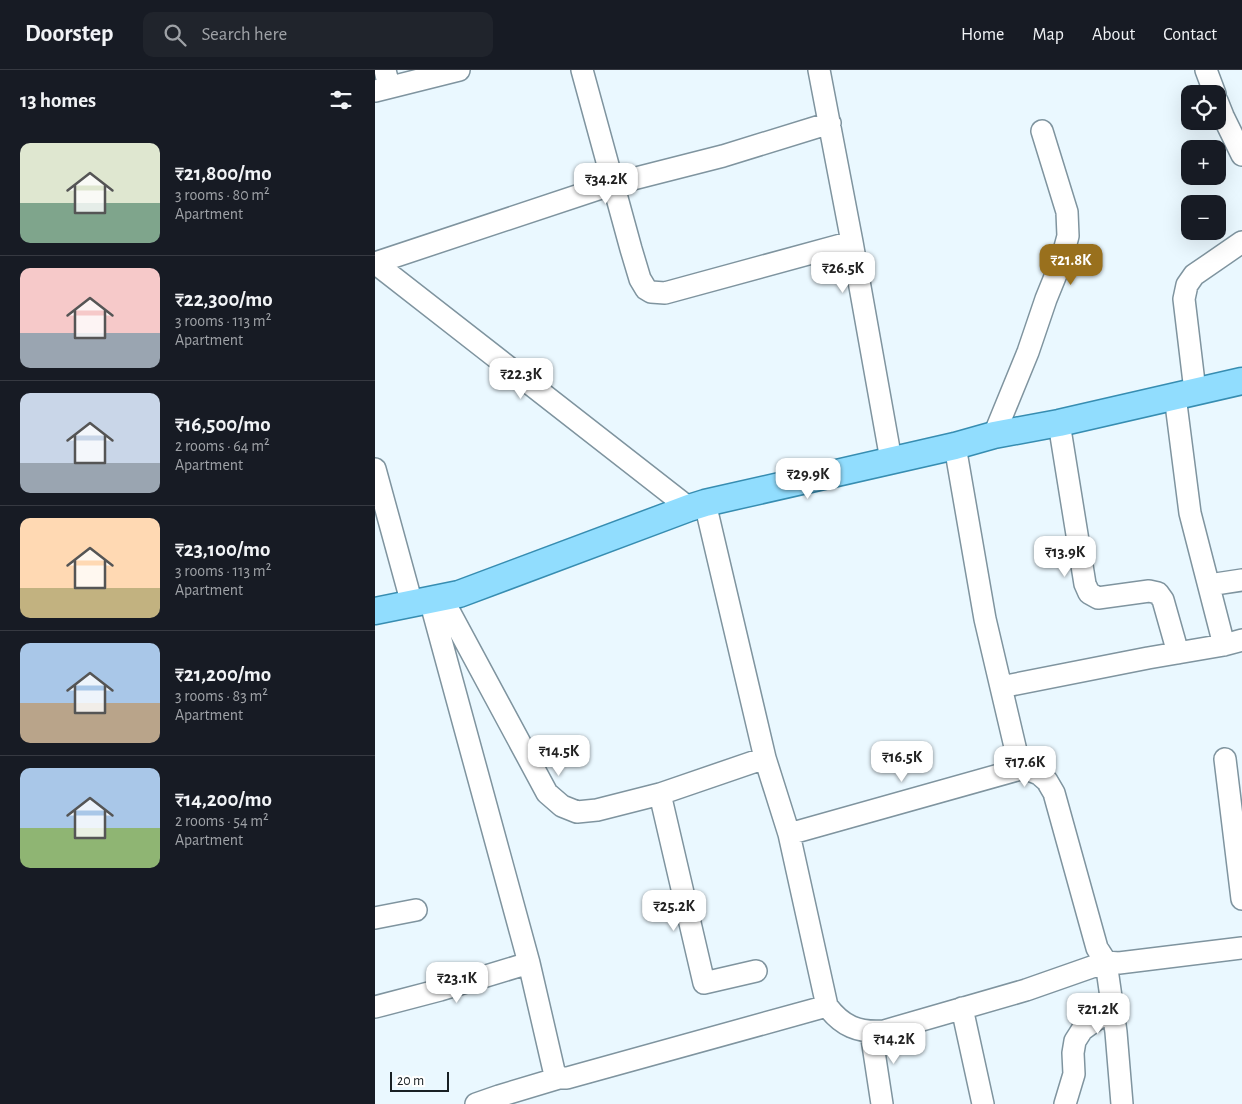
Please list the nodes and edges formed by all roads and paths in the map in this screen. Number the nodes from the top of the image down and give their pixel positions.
1 (459, 70) edge
2 (583, 70) edge
3 (819, 70) edge
4 (1206, 70) edge
5 (383, 83) edge
6 (1212, 85) edge
7 (1226, 122) edge
8 (830, 123) junction
9 (1042, 130) dead end
10 (1242, 155) edge
11 (613, 184) junction
12 (852, 242) junction
13 (1242, 242) edge
14 (375, 263) edge
15 (1242, 381) edge
16 (1185, 394) junction
17 (1059, 423) junction
18 (994, 435) junction
19 (955, 446) junction
20 (891, 460) junction
21 (375, 469) edge
22 (697, 505) junction
23 (1242, 580) edge
24 (1209, 585) junction
25 (428, 600) junction
26 (375, 611) edge
27 (1233, 642) edge
28 (1178, 653) junction
29 (1001, 687) junction
30 (765, 758) junction
31 (1225, 759) dead end
32 (1025, 768) junction
33 (660, 794) junction
34 (789, 834) junction
35 (1242, 899) edge
36 (416, 910) dead end
37 (375, 918) edge
38 (1242, 948) edge
39 (1106, 962) junction
40 (529, 963) junction
41 (756, 971) dead end
42 (827, 1006) junction
43 (375, 1007) edge
44 (962, 1008) junction
45 (1112, 1008) junction
46 (871, 1032) junction
47 (559, 1078) junction
48 (523, 1096) edge
49 (476, 1104) edge
50 (883, 1104) edge
51 (983, 1104) edge
52 (1065, 1104) edge
53 (1123, 1104) edge

1 - 5 street
2 - 11 street
3 - 8 street
4 - 6 street
7 - 10 street
8 - 11 street
8 - 12 street
9 - 18 street
11 - 12 street
11 - 14 street
12 - 20 street
13 - 16 street
14 - 22 street
15 - 16 main road
16 - 17 main road
16 - 24 street
17 - 18 main road
17 - 28 street
18 - 19 main road
19 - 20 main road
19 - 29 street
20 - 22 main road
21 - 25 street
22 - 25 main road
22 - 30 street
23 - 24 street
24 - 27 street
25 - 26 main road
25 - 33 street
25 - 40 street
27 - 28 street
28 - 29 street
29 - 32 street
30 - 33 street
30 - 34 street
31 - 35 street
32 - 34 street
32 - 39 street
33 - 41 street
34 - 42 street
36 - 37 street
38 - 39 street
39 - 44 street
39 - 45 street
40 - 43 street
40 - 47 street
42 - 46 street
42 - 47 street
44 - 46 street
44 - 51 street
45 - 52 street
45 - 53 street
46 - 50 street
47 - 48 street
48 - 49 street

